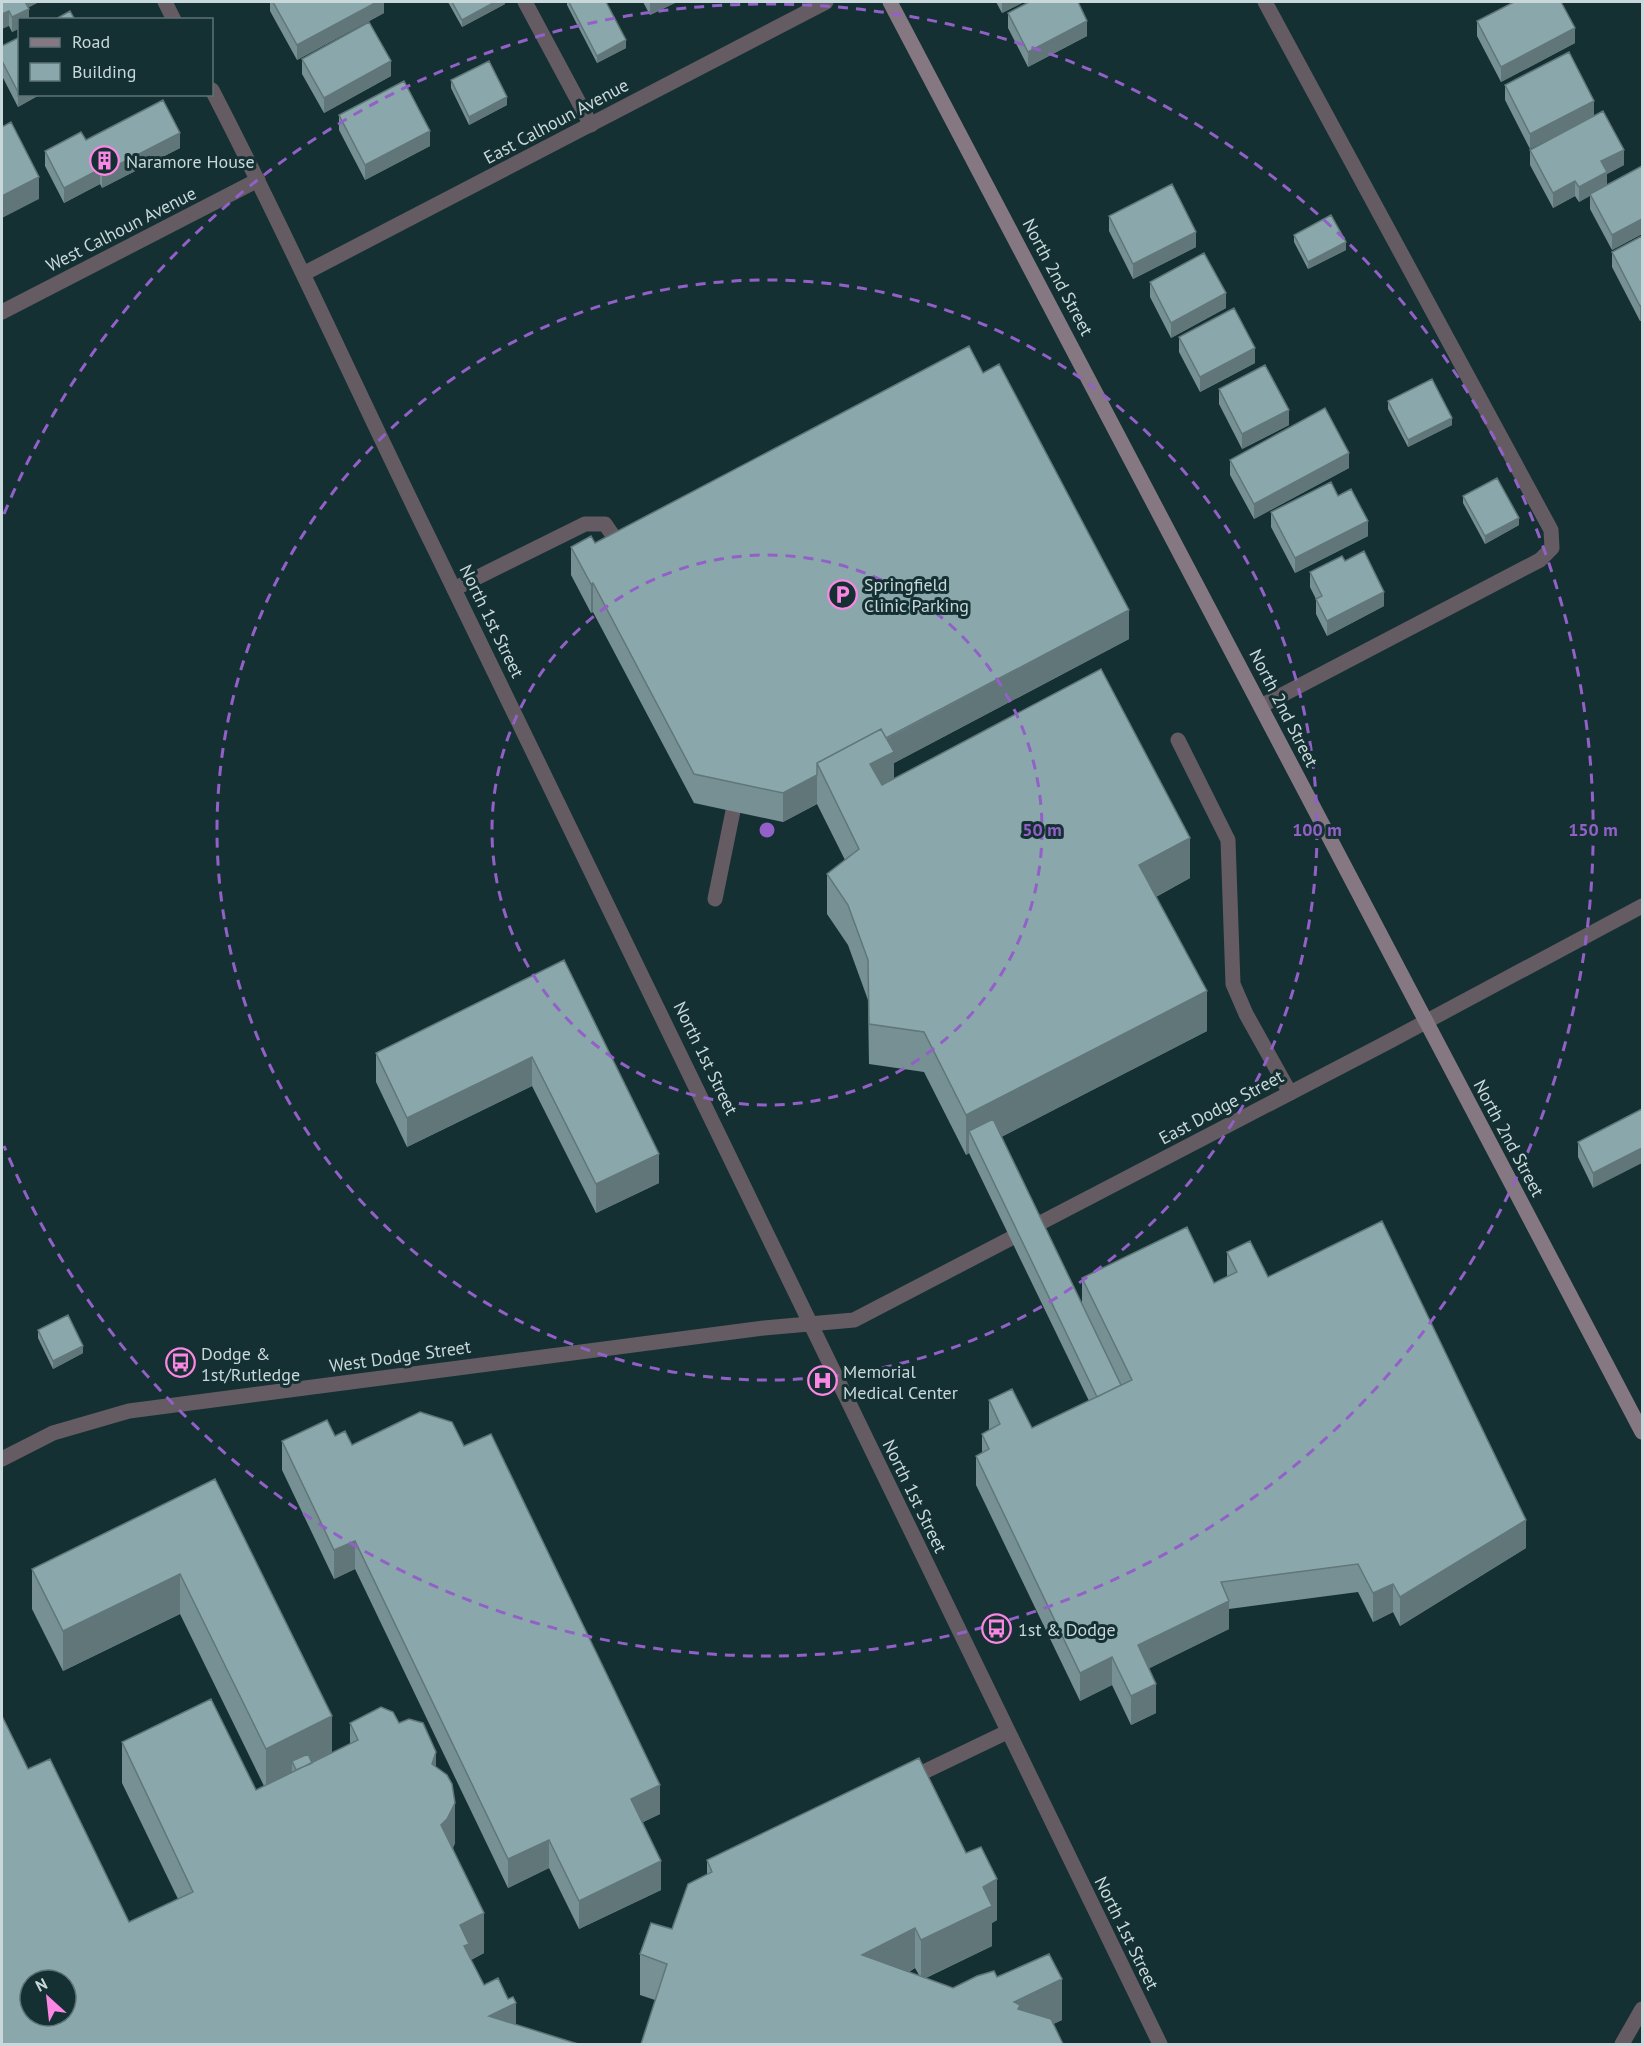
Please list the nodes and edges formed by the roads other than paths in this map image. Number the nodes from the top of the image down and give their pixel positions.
1 (165, 2) edge
2 (525, 2) edge
3 (826, 2) edge
4 (890, 2) edge
5 (1265, 2) edge
6 (173, 18) edge
7 (213, 92) edge
8 (591, 125) junction
9 (258, 180) junction
10 (303, 273) junction
11 (2, 312) edge
12 (626, 555) edge
13 (454, 589) junction
14 (1261, 706) junction
15 (1178, 740) dead end
16 (733, 811) edge
17 (716, 899) dead end
18 (1642, 906) edge
19 (1426, 1022) junction
20 (1290, 1093) junction
21 (811, 1323) junction
22 (1642, 1432) edge
23 (2, 1459) edge
24 (1007, 1732) junction
25 (894, 1786) edge
26 (1642, 2008) edge
27 (1160, 2044) edge
28 (1622, 2044) edge

1 - 6 street
2 - 8 street
3 - 8 street, East Calhoun Avenue
4 - 14 main road, North 2nd Street
5 - 14 street
7 - 9 street, North 1st Street
8 - 10 street, East Calhoun Avenue
9 - 10 street, North 1st Street
9 - 11 street, West Calhoun Avenue
10 - 13 street, North 1st Street
12 - 13 street
13 - 21 street, North 1st Street
14 - 19 main road, North 2nd Street
15 - 20 street
16 - 17 street
18 - 19 street, East Dodge Street
19 - 20 street, East Dodge Street
19 - 22 main road, North 2nd Street
20 - 21 street, East Dodge Street
21 - 23 street, West Dodge Street
21 - 24 street, North 1st Street
24 - 25 street
24 - 27 street, North 1st Street
26 - 28 street

